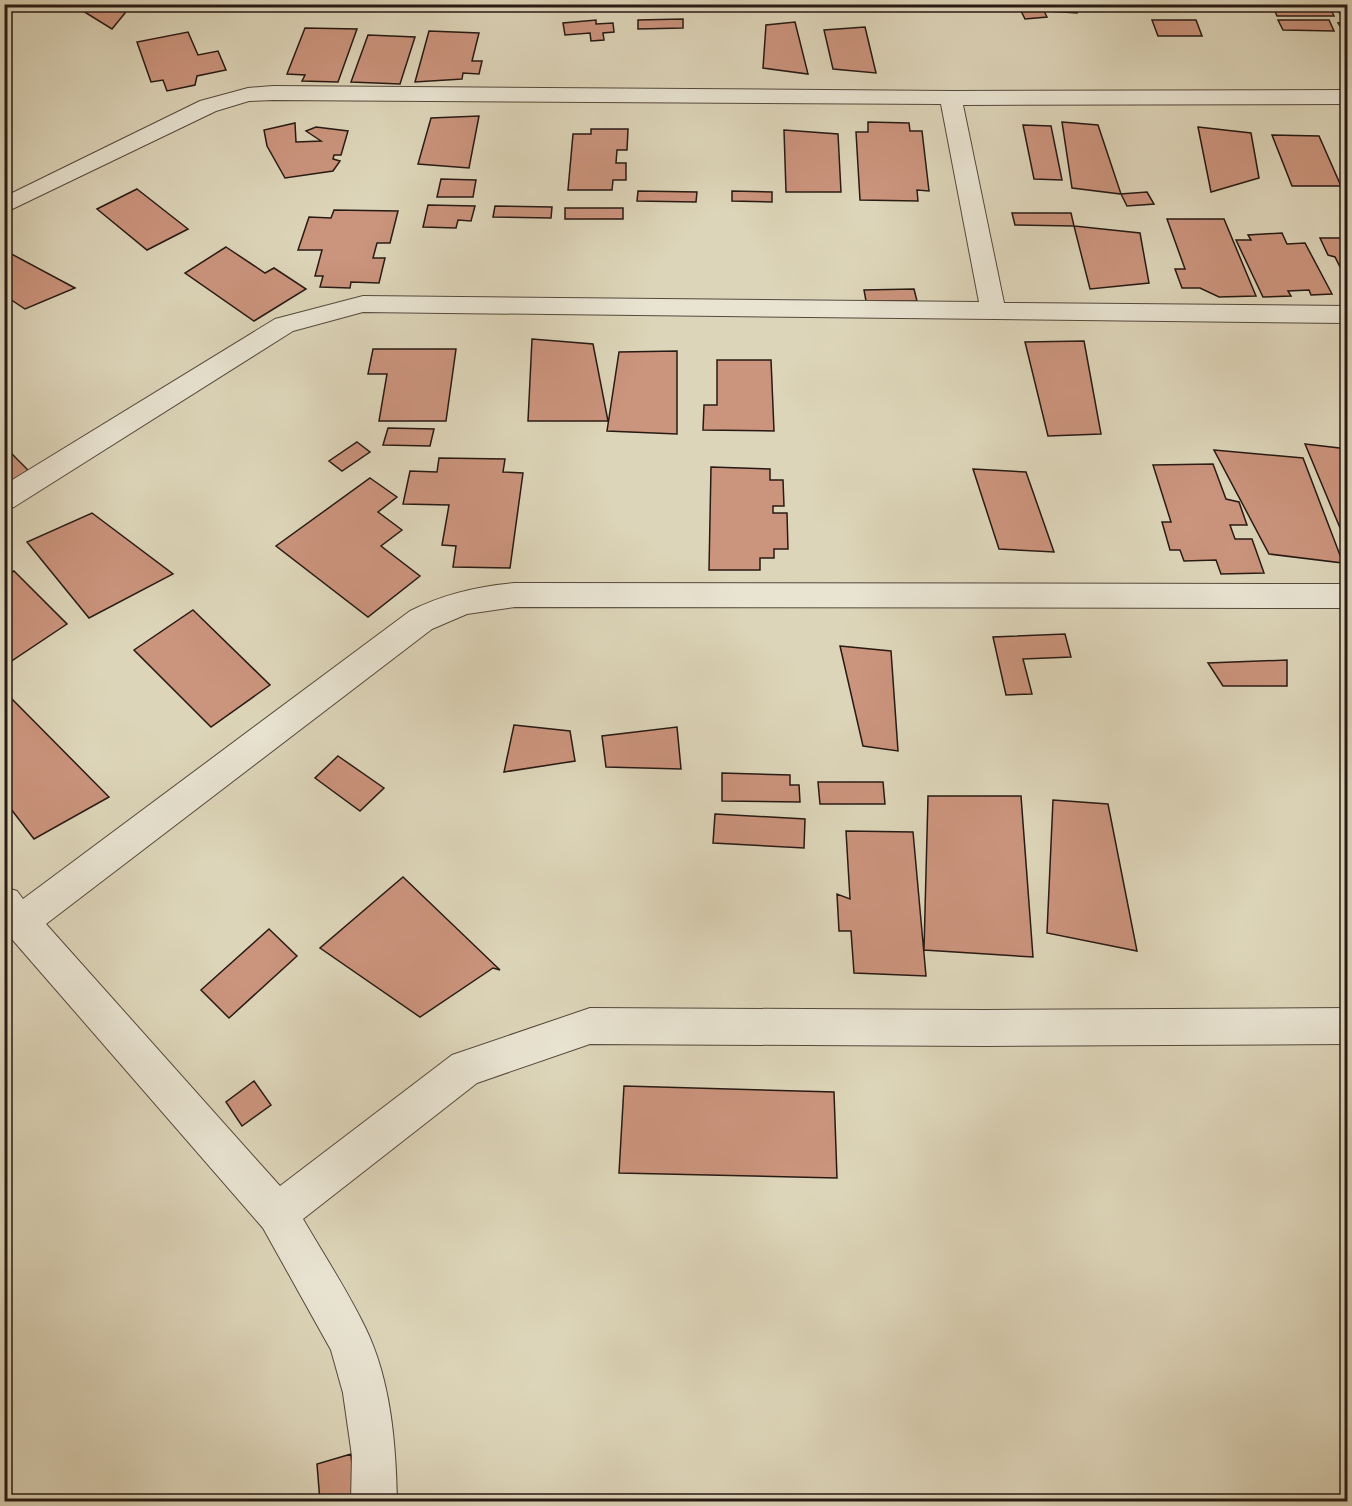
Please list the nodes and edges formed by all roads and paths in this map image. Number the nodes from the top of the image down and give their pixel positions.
1 (1347, 97) edge
2 (951, 98) junction
3 (4, 206) edge
4 (993, 310) junction
5 (1347, 315) edge
6 (4, 499) edge
7 (1347, 596) edge
8 (13, 912) edge
9 (1347, 1026) edge
10 (277, 1214) junction
11 (374, 1502) edge

1 - 2 street
2 - 3 street
2 - 4 street
4 - 5 street
4 - 6 street
7 - 8 street
8 - 10 street
9 - 10 street
10 - 11 street

